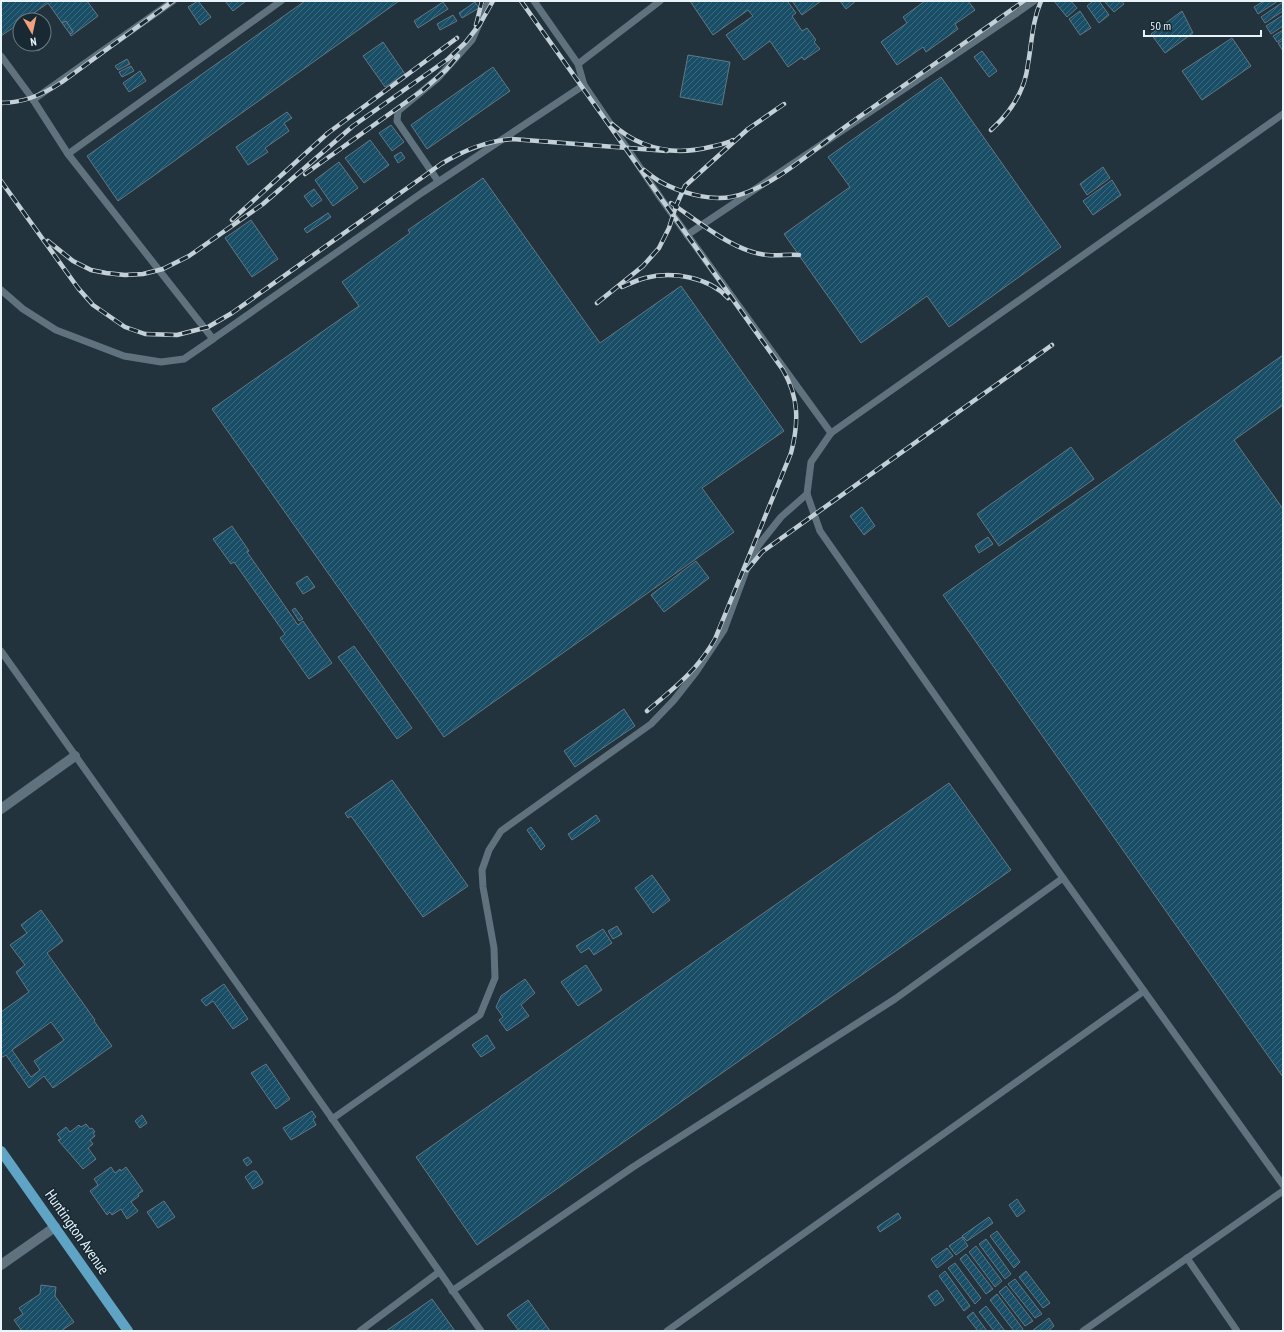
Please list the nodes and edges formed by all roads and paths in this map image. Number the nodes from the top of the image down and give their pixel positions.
1 (173, 1) edge
2 (281, 1) edge
3 (489, 1) edge
4 (535, 1) edge
5 (660, 1) edge
6 (1034, 1) edge
7 (1, 56) edge
8 (578, 64) junction
9 (584, 85) junction
10 (33, 100) junction
11 (1283, 114) edge
12 (68, 154) junction
13 (438, 181) junction
14 (687, 235) junction
15 (1, 290) edge
16 (213, 339) junction
17 (831, 433) junction
18 (807, 494) junction
19 (1, 651) edge
20 (76, 756) junction
21 (1, 809) edge
22 (1063, 878) junction
23 (1144, 991) junction
24 (332, 1119) junction
25 (1, 1151) edge
26 (1283, 1185) edge
27 (1283, 1191) edge
28 (55, 1227) junction
29 (1187, 1258) junction
30 (1, 1265) edge
31 (439, 1272) junction
32 (452, 1291) junction
33 (128, 1331) edge
34 (360, 1331) edge
35 (481, 1331) edge
36 (667, 1331) edge
37 (1083, 1331) edge
38 (1237, 1331) edge

1 - 10 lane
2 - 12 lane
3 - 13 lane
4 - 8 lane
5 - 8 lane
6 - 14 lane
7 - 10 lane
8 - 9 lane
9 - 13 lane
9 - 14 lane
10 - 12 lane
11 - 17 lane
12 - 16 lane
13 - 16 lane
14 - 17 lane
15 - 16 lane
17 - 18 lane
18 - 22 lane
18 - 24 lane
19 - 20 lane
20 - 21 street
20 - 24 lane
22 - 23 lane
22 - 32 lane
23 - 26 lane
23 - 36 lane
24 - 31 lane
25 - 28 main road, Huntington Avenue
27 - 29 lane
28 - 30 street
28 - 33 main road, Huntington Avenue
29 - 37 lane
29 - 38 lane
31 - 32 lane
31 - 34 lane
32 - 35 lane

